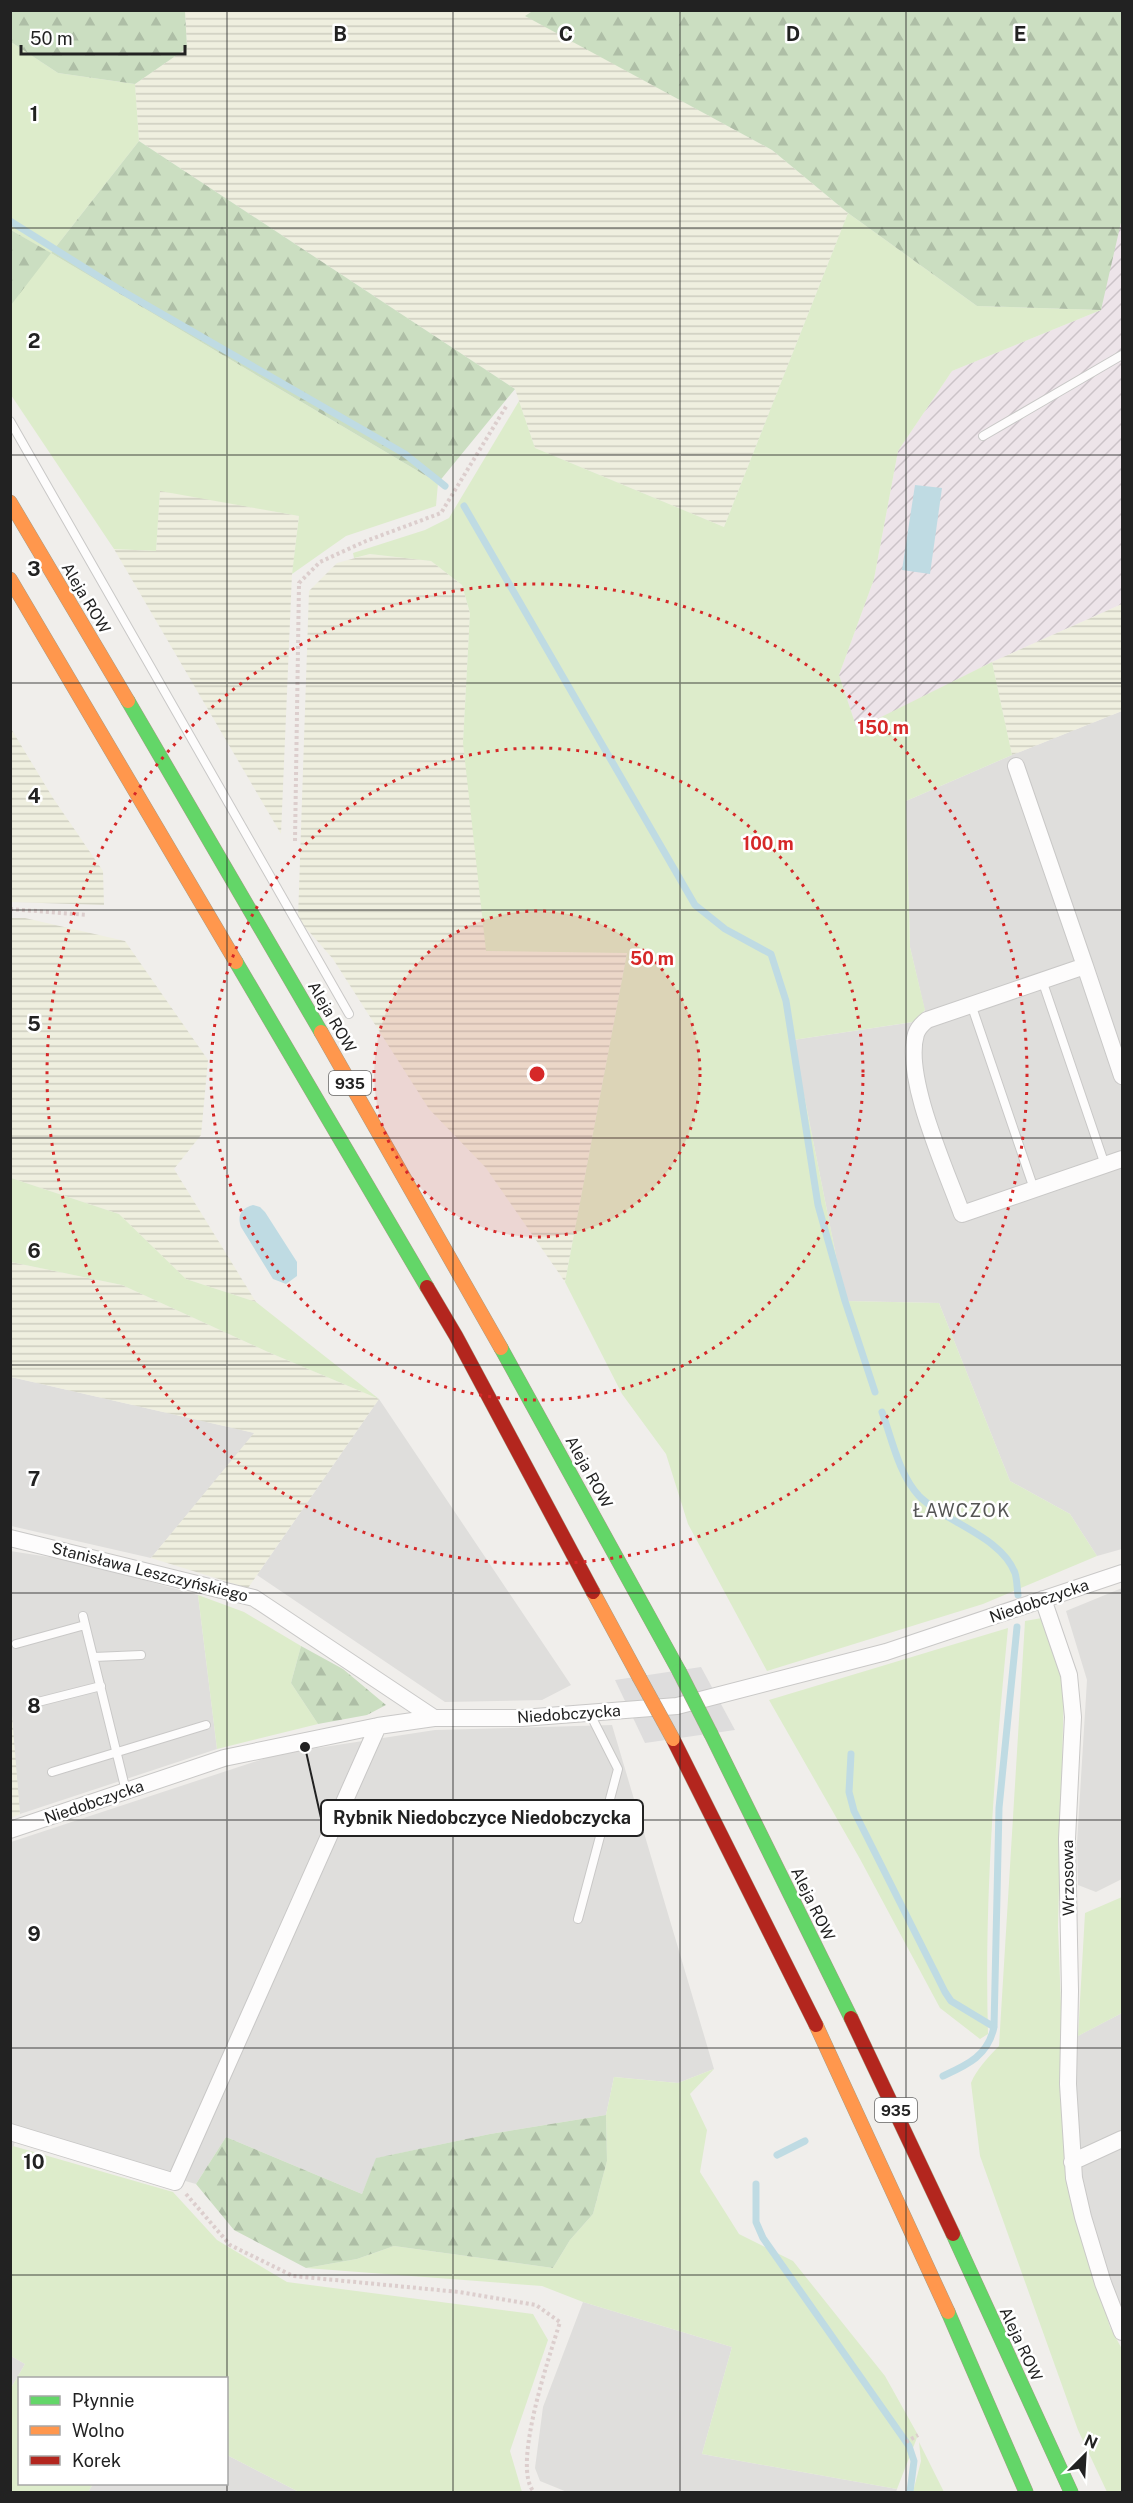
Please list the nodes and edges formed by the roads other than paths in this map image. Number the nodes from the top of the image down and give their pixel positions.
1 (1122, 355) edge
2 (10, 421) edge
3 (983, 436) dead end
4 (10, 502) edge
5 (10, 579) edge
6 (1016, 766) dead end
7 (1085, 966) junction
8 (1042, 980) junction
9 (971, 1004) junction
10 (350, 1014) dead end
11 (1122, 1076) edge
12 (1122, 1159) edge
13 (1105, 1165) junction
14 (1034, 1189) junction
15 (10, 1538) edge
16 (1122, 1573) edge
17 (1043, 1599) junction
18 (16, 1644) dead end
19 (141, 1655) dead end
20 (94, 1657) junction
21 (100, 1686) junction
22 (38, 1702) dead end
23 (590, 1714) junction
24 (434, 1718) junction
25 (206, 1725) dead end
26 (378, 1726) junction
27 (116, 1752) junction
28 (51, 1772) dead end
29 (126, 1791) junction
30 (10, 1830) edge
31 (578, 1919) dead end
32 (10, 2132) edge
33 (1122, 2139) edge
34 (1072, 2162) junction
35 (1120, 2321) edge
36 (1026, 2493) edge
37 (1071, 2493) edge

1 - 3 lane
2 - 10 lane
4 - 37 main road, Aleja ROW / 935, bridge
5 - 36 main road, 935, bridge
6 - 7 street
7 - 8 street
7 - 11 street
8 - 9 street
8 - 13 lane
9 - 14 lane
9 - 14 street
12 - 13 street
13 - 14 street
15 - 24 street, Stanisława Leszczyńskiego
16 - 17 street, Niedobczycka
17 - 23 street, Niedobczycka
17 - 34 street, Wrzosowa
18 - 20 lane
19 - 20 lane
20 - 21 lane
21 - 22 lane
21 - 27 lane
23 - 24 street, Niedobczycka
23 - 31 lane
24 - 26 street, Niedobczycka
25 - 27 lane
26 - 29 street, Niedobczycka
26 - 32 street
27 - 28 lane
27 - 29 lane
29 - 30 street, Niedobczycka
33 - 34 street
34 - 35 street, Wrzosowa

